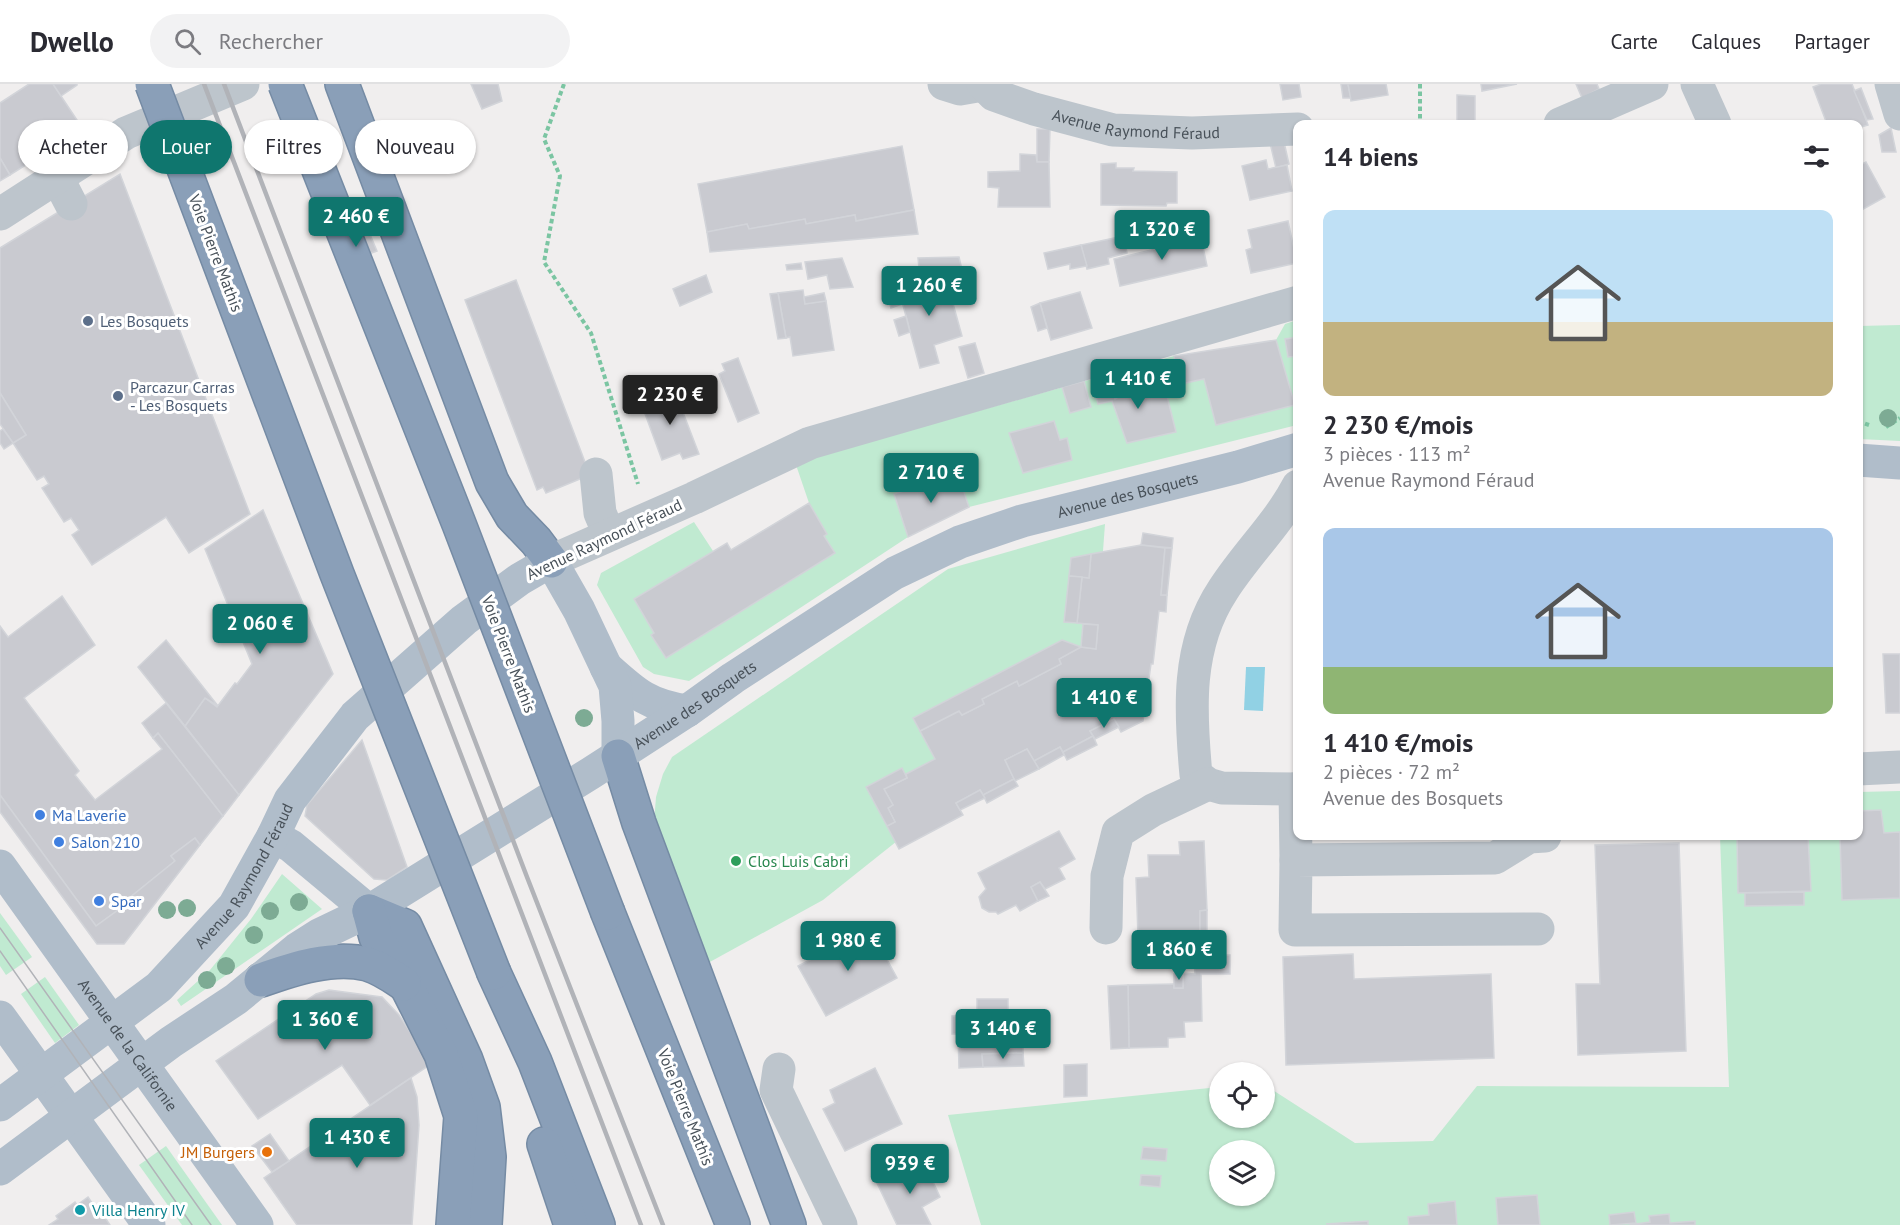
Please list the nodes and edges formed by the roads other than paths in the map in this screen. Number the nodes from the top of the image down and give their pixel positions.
1 (152, 84) edge
2 (243, 84) edge
3 (285, 84) edge
4 (944, 84) edge
5 (983, 84) edge
6 (1652, 84) edge
7 (1697, 84) edge
8 (1891, 84) edge
9 (344, 87) edge
10 (1900, 114) edge
11 (1569, 120) edge
12 (1713, 120) edge
13 (1293, 129) edge
14 (0, 214) edge
15 (1293, 303) edge
16 (1293, 450) edge
17 (1863, 460) edge
18 (1900, 463) edge
19 (596, 474) dead end
20 (1293, 495) edge
21 (609, 534) junction
22 (551, 561) junction
23 (606, 667) junction
24 (687, 711) junction
25 (618, 756) junction
26 (1900, 767) edge
27 (1863, 769) edge
28 (1208, 784) junction
29 (1293, 789) edge
30 (273, 836) junction
31 (1296, 840) edge
32 (1524, 840) edge
33 (1296, 860) junction
34 (0, 867) edge
35 (369, 911) junction
36 (1106, 928) dead end
37 (1538, 929) dead end
38 (261, 980) junction
39 (406, 985) junction
40 (0, 1017) edge
41 (112, 1021) junction
42 (535, 1062) junction
43 (142, 1065) junction
44 (779, 1069) dead end
45 (40, 1075) junction
46 (0, 1105) edge
47 (71, 1117) junction
48 (0, 1169) edge
49 (149, 1225) edge
50 (257, 1225) edge
51 (453, 1225) edge
52 (485, 1225) edge
53 (571, 1225) edge
54 (598, 1225) edge
55 (733, 1225) edge
56 (789, 1225) edge
57 (841, 1225) edge

1 - 42 highway, Voie Pierre Mathis, bridge
2 - 14 street
3 - 55 highway, Voie Pierre Mathis, bridge
4 - 5 street
5 - 13 street, Avenue Raymond Féraud
6 - 11 street
7 - 12 street
8 - 10 street
9 - 22 highway
15 - 21 street, Avenue Raymond Féraud
16 - 24 main road, Avenue des Bosquets
17 - 18 main road
19 - 21 street
20 - 28 street
21 - 22 street, Avenue Raymond Féraud
22 - 23 main road
22 - 30 main road, Avenue Raymond Féraud
23 - 24 main road
23 - 25 main road
24 - 25 main road, Avenue des Bosquets
25 - 35 main road, Avenue des Bosquets
25 - 56 highway
26 - 27 street
28 - 29 street
28 - 36 street
30 - 35 main road
30 - 41 main road, Avenue Raymond Féraud
31 - 33 street
32 - 33 street
33 - 37 street
34 - 41 main road, Avenue de la Californie
35 - 38 main road, Avenue des Bosquets
35 - 39 highway
35 - 52 highway
38 - 39 highway
38 - 43 main road, Avenue des Bosquets
39 - 51 highway
40 - 45 main road
41 - 43 main road, Avenue de la Californie
41 - 45 main road, Avenue Raymond Féraud
42 - 53 highway
42 - 54 highway, Voie Pierre Mathis
43 - 47 main road
43 - 50 main road, Avenue de la Californie
44 - 57 street
45 - 46 main road, Avenue Raymond Féraud
45 - 47 main road
47 - 48 main road
47 - 49 main road

